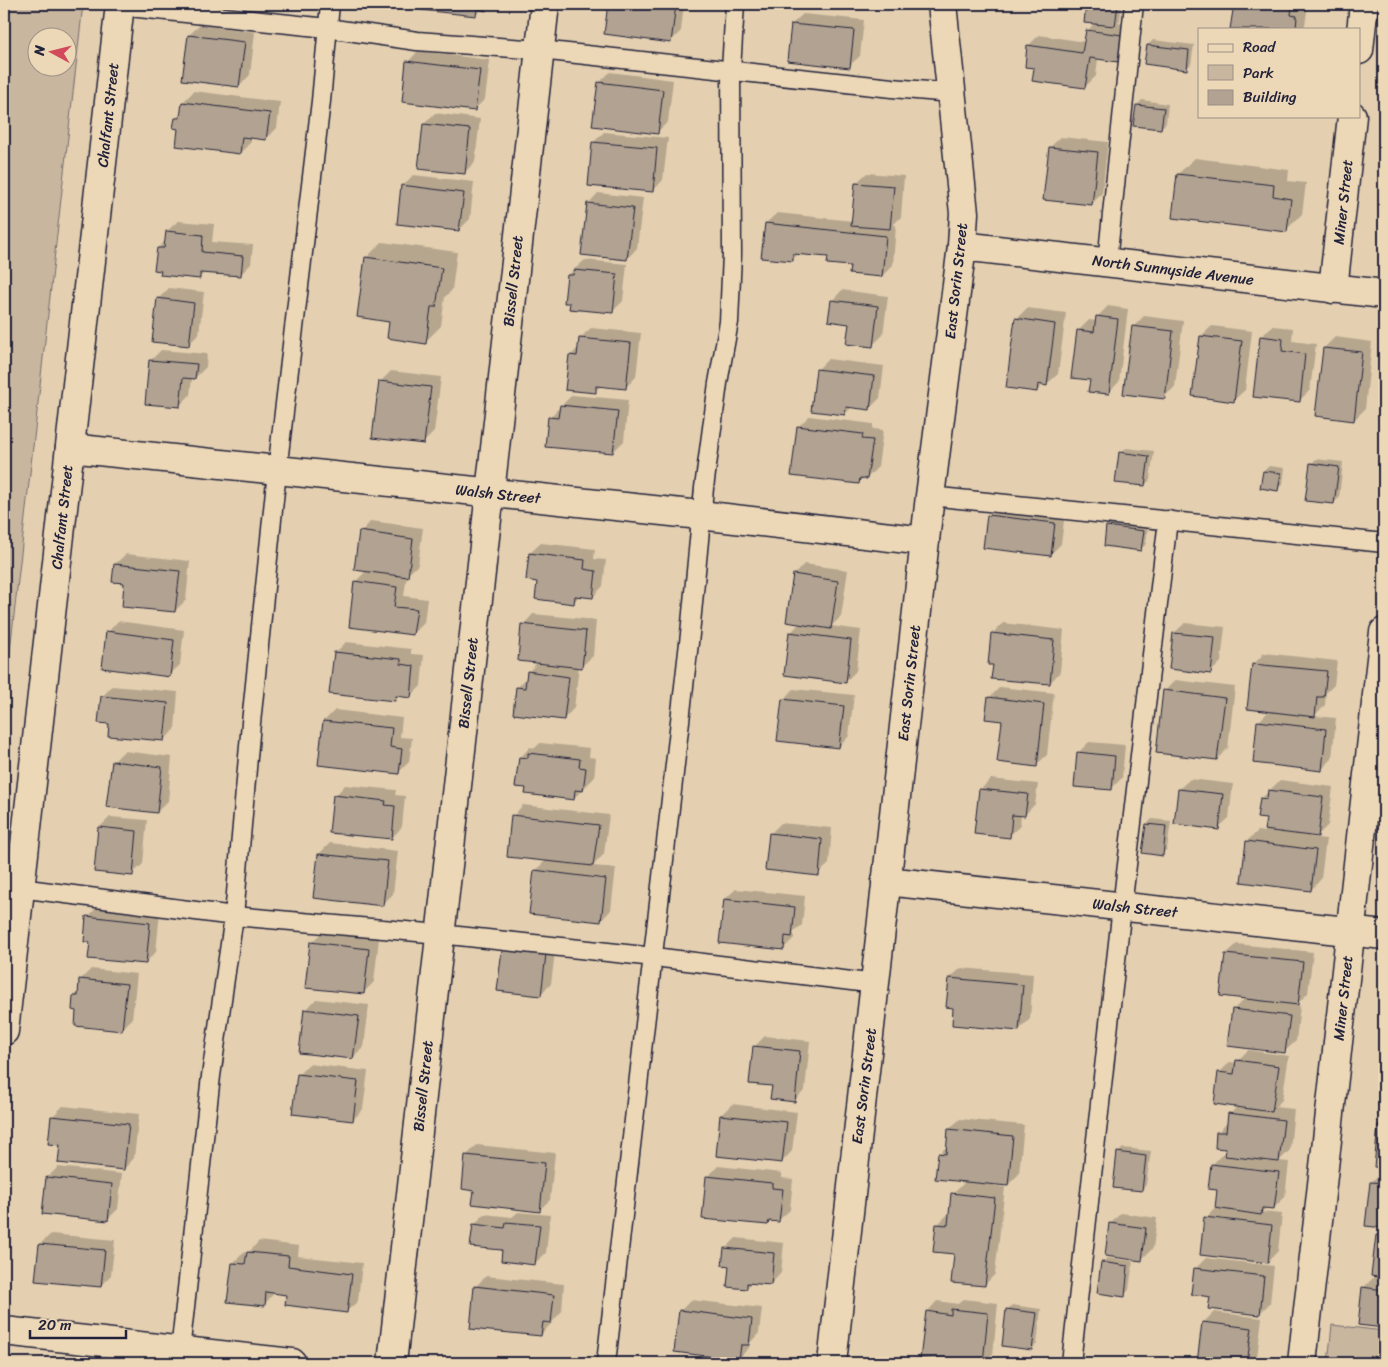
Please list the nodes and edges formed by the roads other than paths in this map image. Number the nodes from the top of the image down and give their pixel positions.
1 (330, 4) edge
2 (545, 4) edge
3 (735, 4) edge
4 (942, 4) edge
5 (1134, 4) edge
6 (1364, 4) edge
7 (120, 5) edge
8 (327, 28) junction
9 (1360, 41) edge
10 (540, 50) junction
11 (730, 70) junction
12 (952, 93) junction
13 (1352, 118) edge
14 (962, 246) junction
15 (1107, 262) junction
16 (1333, 289) junction
17 (1384, 294) edge
18 (70, 448) junction
19 (277, 471) junction
20 (490, 493) junction
21 (930, 496) junction
22 (700, 514) junction
23 (1168, 520) junction
24 (925, 540) junction
25 (1384, 543) edge
26 (1384, 632) edge
27 (886, 881) junction
28 (20, 888) junction
29 (1122, 907) junction
30 (234, 916) junction
31 (1350, 932) junction
32 (440, 934) junction
33 (1384, 935) edge
34 (654, 957) junction
35 (876, 984) junction
36 (4, 1031) edge
37 (4, 1331) edge
38 (180, 1357) edge
39 (292, 1363) edge
40 (392, 1363) edge
41 (606, 1363) edge
42 (832, 1363) edge
43 (1071, 1363) edge
44 (1302, 1363) edge

1 - 8 lane
2 - 10 street, Bissell Street
3 - 11 lane
4 - 12 street, East Sorin Street
5 - 15 lane
6 - 9 street
7 - 8 lane
7 - 18 street, Chalfant Street
8 - 10 lane
8 - 19 lane
10 - 11 lane
10 - 20 street, Bissell Street
11 - 12 lane
11 - 22 lane
12 - 14 street, East Sorin Street
13 - 16 street, Miner Street
14 - 15 street, North Sunnyside Avenue
14 - 21 street, East Sorin Street
15 - 16 street, North Sunnyside Avenue
16 - 17 street, North Sunnyside Avenue
18 - 19 street, Walsh Street
18 - 28 street, Chalfant Street
19 - 20 street, Walsh Street
19 - 30 lane
20 - 22 street, Walsh Street
20 - 32 street, Bissell Street
21 - 23 lane
21 - 24 street, East Sorin Street
22 - 24 street, Walsh Street
22 - 34 lane
23 - 25 lane
23 - 29 lane
24 - 27 street, East Sorin Street
26 - 31 street, Miner Street
27 - 29 street, Walsh Street
27 - 35 street, East Sorin Street
28 - 30 lane
28 - 36 street, Chalfant Street
29 - 31 street, Walsh Street
29 - 43 lane
30 - 32 lane
30 - 38 lane
31 - 33 street, Walsh Street
31 - 44 street, Miner Street
32 - 34 lane
32 - 40 street, Bissell Street
34 - 35 lane
34 - 41 lane
35 - 42 street, East Sorin Street
37 - 38 street
38 - 39 street

